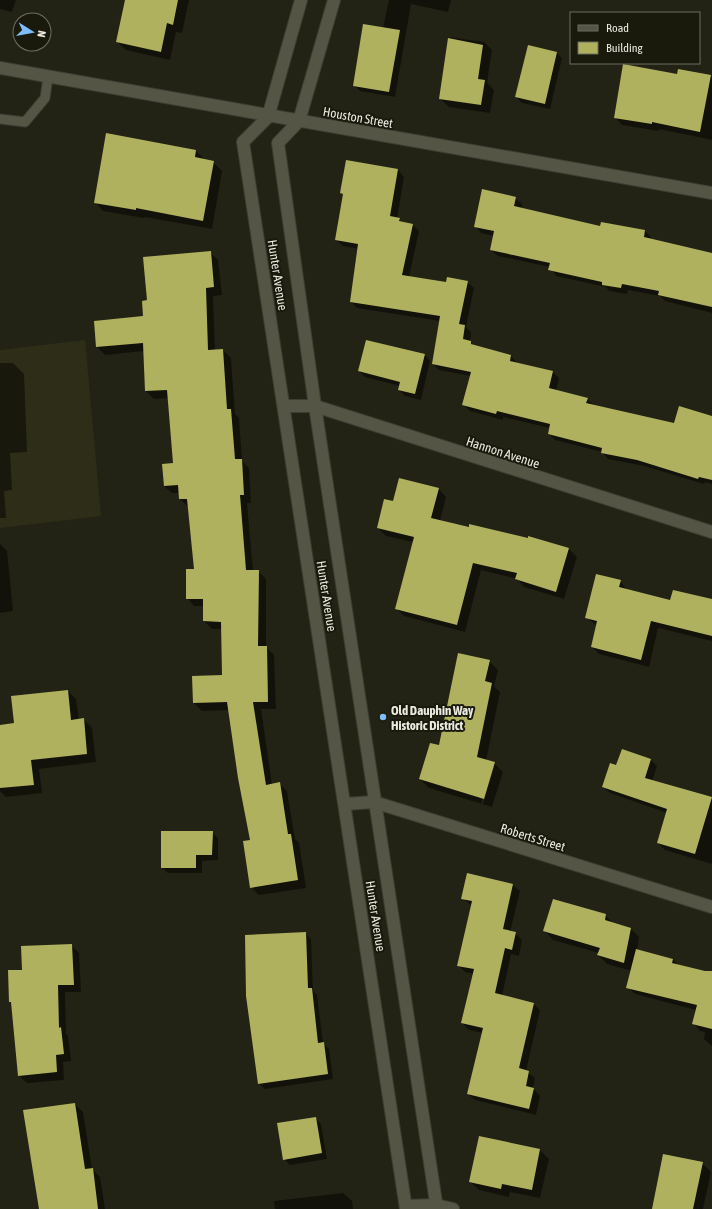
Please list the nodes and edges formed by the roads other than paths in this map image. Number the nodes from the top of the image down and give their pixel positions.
1 (301, 0) edge
2 (334, 0) edge
3 (0, 68) edge
4 (48, 77) junction
5 (268, 116) junction
6 (0, 119) edge
7 (299, 121) junction
8 (712, 193) edge
9 (284, 406) junction
10 (315, 406) junction
11 (712, 532) edge
12 (374, 802) junction
13 (345, 804) junction
14 (712, 907) edge
15 (437, 1207) edge
16 (406, 1208) edge
17 (453, 1209) edge

1 - 5 street, Hunter Avenue
2 - 7 street, Hunter Avenue
3 - 4 street, Houston Street
4 - 5 street, Houston Street
4 - 6 lane
5 - 7 street, Houston Street
5 - 9 street, Hunter Avenue
7 - 8 street, Houston Street
7 - 10 street, Hunter Avenue
9 - 10 street, Hannon Avenue
9 - 13 street, Hunter Avenue
10 - 11 street, Hannon Avenue
10 - 12 street, Hunter Avenue
12 - 13 street, Roberts Street
12 - 14 street, Roberts Street
12 - 15 street, Hunter Avenue
13 - 16 street, Hunter Avenue
15 - 16 street
15 - 17 street

